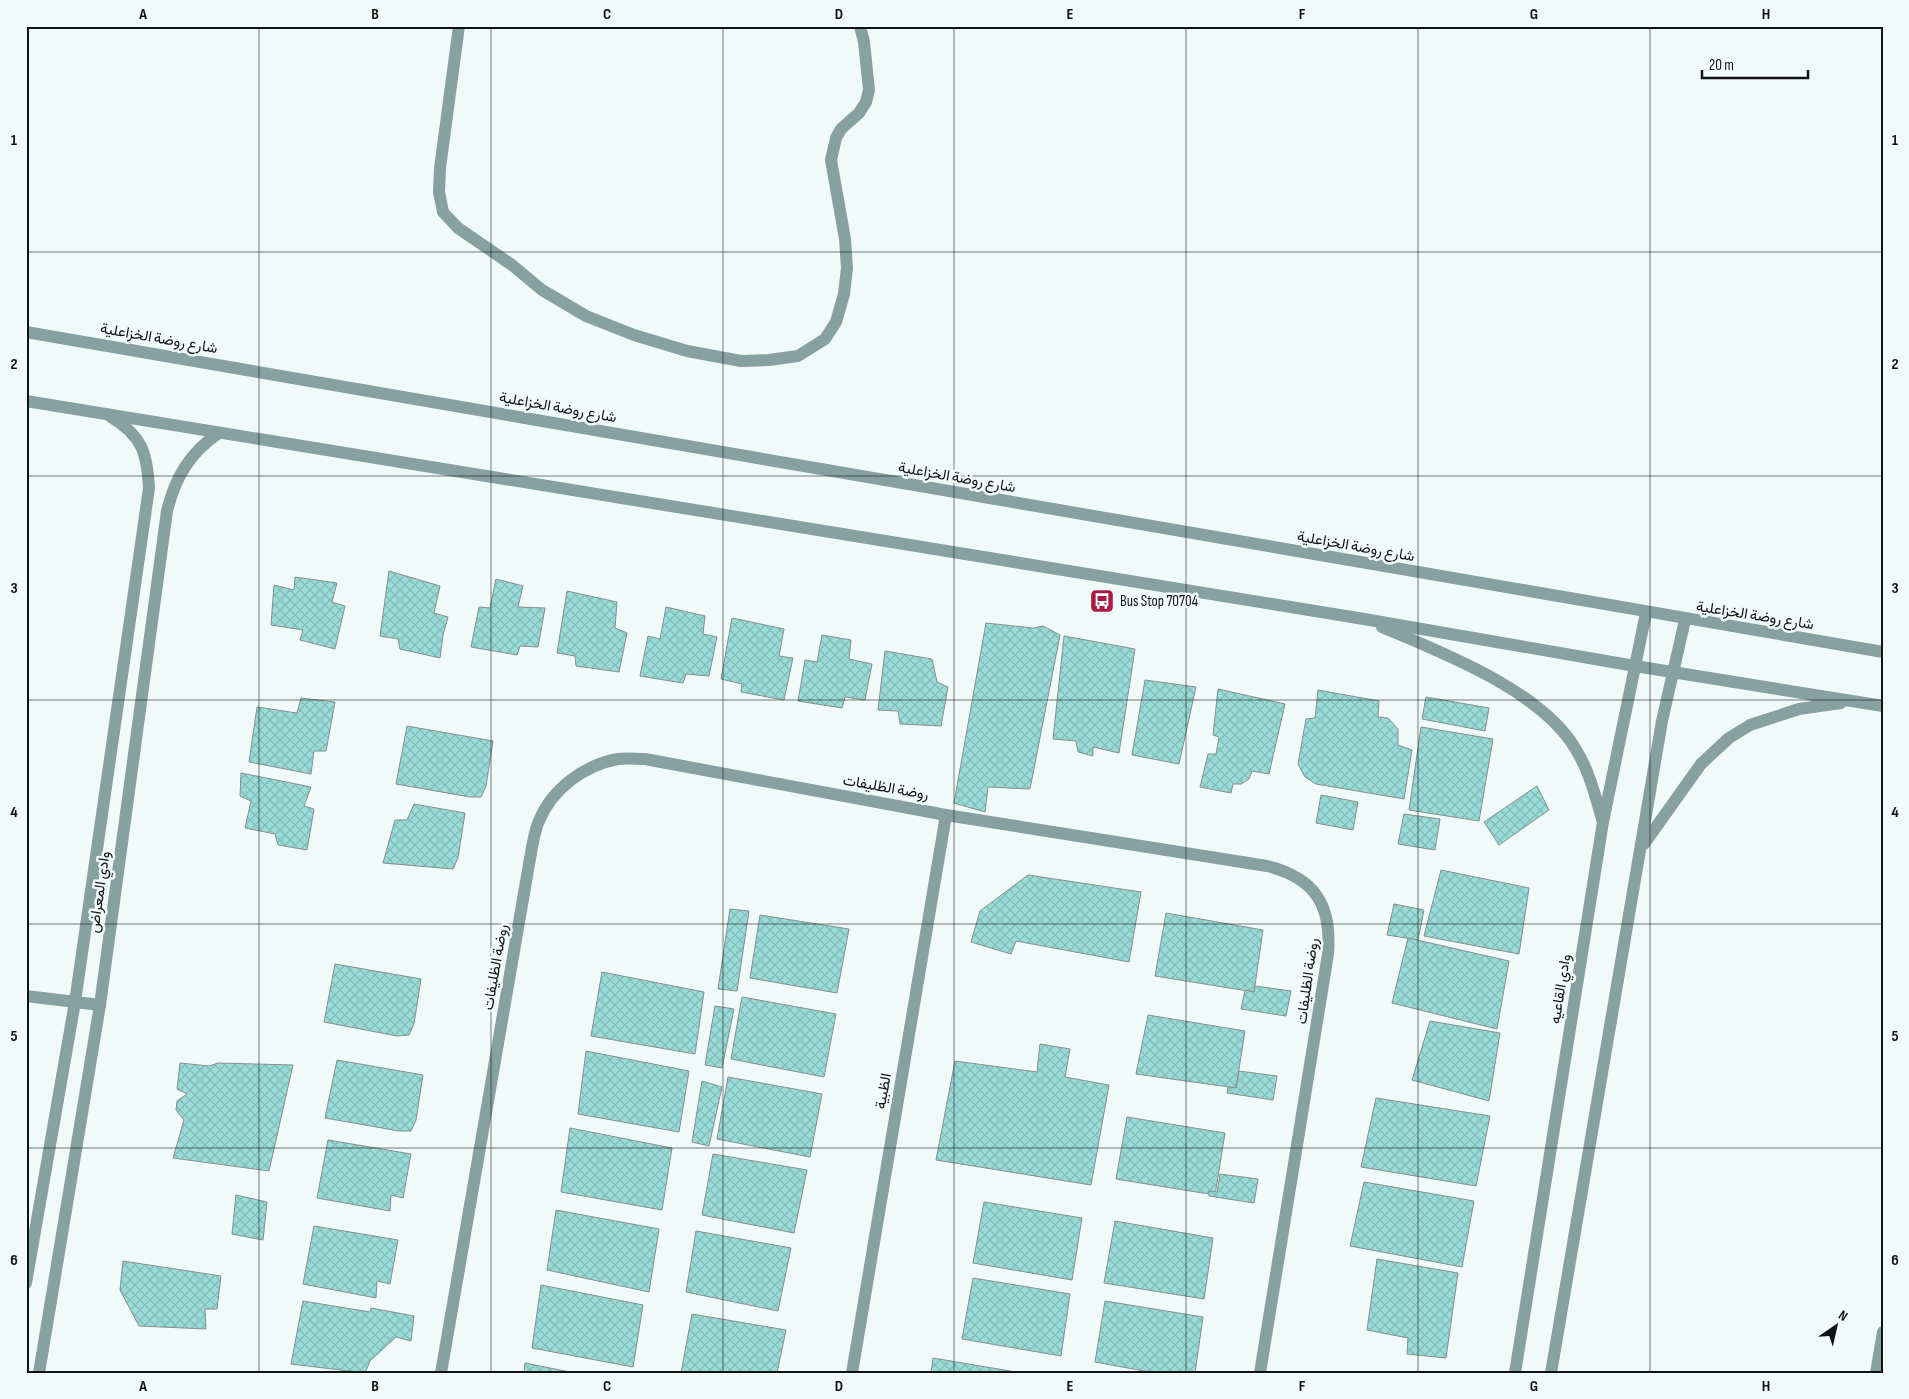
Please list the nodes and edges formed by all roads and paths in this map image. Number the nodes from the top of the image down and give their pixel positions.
1 (459, 26) edge
2 (860, 26) edge
3 (26, 332) edge
4 (26, 401) edge
5 (106, 415) junction
6 (219, 433) junction
7 (1646, 612) junction
8 (1364, 618) junction
9 (1685, 620) junction
10 (1883, 652) edge
11 (1635, 666) junction
12 (1673, 672) junction
13 (1857, 701) junction
14 (1883, 706) edge
15 (946, 815) junction
16 (1603, 822) junction
17 (1641, 848) junction
18 (26, 996) edge
19 (75, 1002) junction
20 (100, 1004) junction
21 (26, 1283) edge
22 (1883, 1332) edge
23 (26, 1370) edge
24 (41, 1373) edge
25 (441, 1373) edge
26 (852, 1373) edge
27 (1260, 1373) edge
28 (1515, 1373) edge
29 (1551, 1373) edge
30 (1876, 1373) edge

1 - 2 street
3 - 7 street, شارع روضة الخزاعلية
4 - 5 street
5 - 6 street
5 - 19 street, وادي المعراض
6 - 8 street
6 - 20 street, وادي المعراض
7 - 9 street, شارع روضة الخزاعلية
7 - 11 street, وادي القاعيه
8 - 11 street
8 - 16 street
9 - 10 street, شارع روضة الخزاعلية
9 - 12 street
11 - 12 street
11 - 16 street, وادي القاعيه
12 - 13 street
12 - 17 street
13 - 14 street
13 - 17 street
15 - 25 street, روضة الظليفات
15 - 26 street, الظبية
15 - 27 street, روضة الظليفات
16 - 28 street, وادي القاعيه
17 - 29 street
18 - 19 street
19 - 20 street
19 - 21 street, وادي المعراض
20 - 24 street, وادي المعراض
22 - 30 street
23 - 24 street

